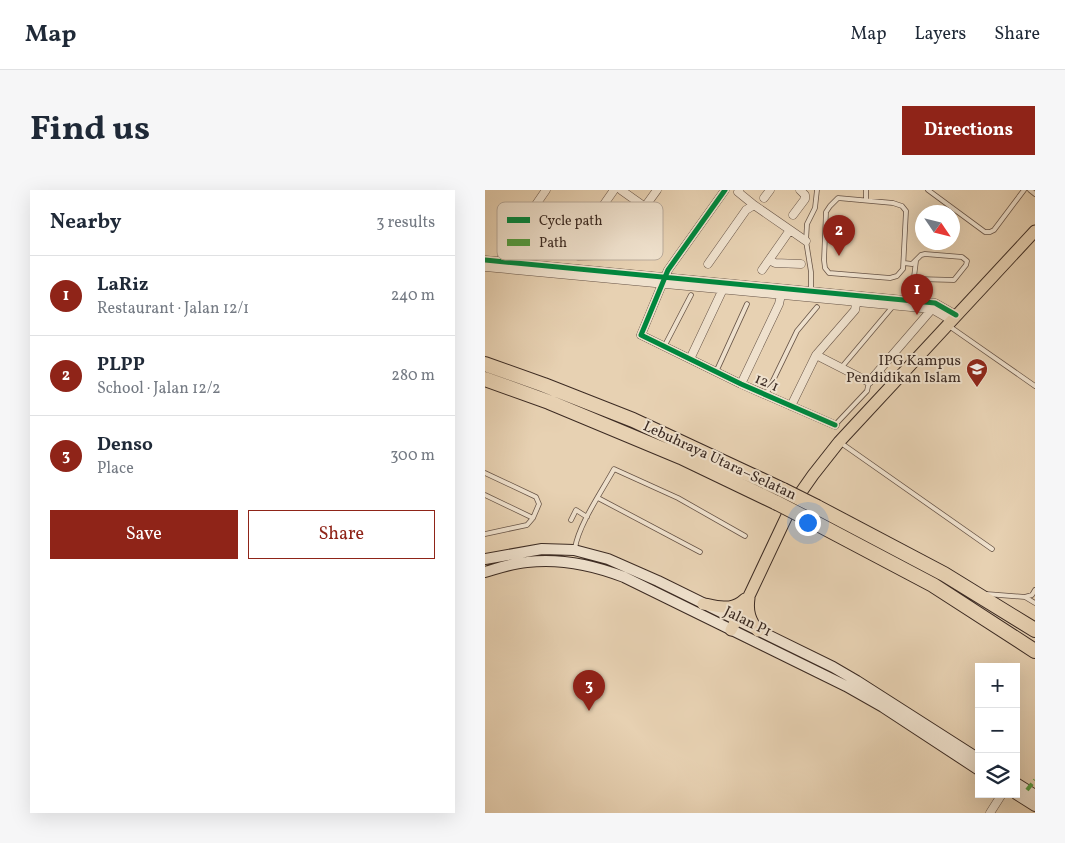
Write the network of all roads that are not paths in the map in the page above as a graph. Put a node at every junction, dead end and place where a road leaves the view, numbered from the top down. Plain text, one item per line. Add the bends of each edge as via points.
1 (546, 190) edge
2 (614, 190) edge
3 (621, 190) edge
4 (657, 190) edge
5 (714, 190) edge
6 (739, 190) edge
7 (770, 190) edge
8 (800, 190) edge
9 (817, 190) edge
10 (867, 190) edge
11 (928, 190) edge
12 (1024, 190) edge
13 (1030, 190) edge
14 (723, 193) edge
15 (1035, 194) edge
16 (763, 198) dead end
17 (866, 200) junction
18 (538, 202) edge
19 (606, 202) edge
20 (638, 202) edge
21 (649, 202) edge
22 (753, 205) junction
23 (793, 215) dead end
24 (789, 230) junction
25 (1035, 231) edge
26 (806, 240) junction
27 (485, 260) edge
28 (501, 260) edge
29 (769, 260) junction
30 (916, 261) junction
31 (903, 263) junction
32 (501, 264) junction
33 (709, 264) dead end
34 (801, 264) dead end
35 (485, 267) edge
36 (762, 270) dead end
37 (665, 280) junction
38 (723, 289) junction
39 (782, 291) junction
40 (810, 294) junction
41 (691, 295) dead end
42 (857, 299) junction
43 (747, 304) dead end
44 (894, 305) junction
45 (817, 307) dead end
46 (932, 309) junction
47 (952, 320) junction
48 (664, 346) junction
49 (816, 355) junction
50 (690, 359) junction
51 (485, 364) edge
52 (841, 368) junction
53 (716, 372) junction
54 (878, 372) junction
55 (485, 379) edge
56 (869, 382) junction
57 (741, 384) junction
58 (892, 384) junction
59 (1035, 386) edge
60 (766, 395) junction
61 (791, 406) junction
62 (835, 425) joint
63 (839, 442) junction
64 (485, 473) edge
65 (485, 495) edge
66 (598, 498) junction
67 (587, 517) junction
68 (533, 518) junction
69 (571, 520) dead end
70 (485, 534) edge
71 (745, 536) dead end
72 (992, 549) dead end
73 (574, 550) junction
74 (700, 552) dead end
75 (485, 559) edge
76 (485, 572) edge
77 (658, 581) junction
78 (1035, 590) edge
79 (653, 591) junction
80 (973, 592) junction
81 (750, 594) junction
82 (1025, 597) junction
83 (1035, 603) edge
84 (703, 604) junction
85 (733, 625) junction
86 (1035, 630) edge
87 (757, 631) junction
88 (1035, 650) edge
89 (818, 660) junction
90 (813, 669) junction
91 (975, 756) edge
92 (975, 767) edge
93 (1020, 786) edge
94 (1035, 795) edge
95 (1020, 797) edge
96 (999, 798) edge
97 (1035, 806) edge
98 (990, 813) edge

1 - 18 street
2 - 19 street
3 - 20 street
4 - 21 street
5 - 14 street
6 - 22 street via 741,196
7 - 16 street
8 - 23 street via 805,199
9 - 26 lane
10 - 17 lane
11 - 12 lane via 985,232 994,230
13 - 15 lane
14 - 37 street
17 - 31 lane via 893,203 906,210
17 - 31 lane via 838,198 826,212 825,268 829,273 890,278 897,276 903,269
22 - 24 street
22 - 33 street via 746,210
24 - 26 street
24 - 29 street
25 - 47 main road
26 - 40 lane via 811,272
27 - 32 street
28 - 32 street
29 - 34 street
29 - 36 street
30 - 30 lane via 925,254 962,257 967,261 954,280 917,279 914,277
30 - 31 lane
32 - 35 street
32 - 37 street
37 - 38 street
37 - 39 street
37 - 48 street, 12/1 via 641,335
38 - 39 street
38 - 50 street
39 - 40 street
39 - 57 street
40 - 42 street
41 - 48 lane
42 - 44 street
42 - 47 street via 935,304
42 - 49 street via 855,310
43 - 53 lane
44 - 46 street
44 - 52 lane
45 - 60 lane via 797,330
46 - 47 street
46 - 54 street
47 - 58 main road
47 - 59 lane
48 - 50 street, 12/1
49 - 52 street
49 - 61 street
50 - 53 street, 12/1
51 - 80 highway, Lebuhraya Utara–Selatan, bridge via 633,420 783,490
52 - 56 street
53 - 57 street, 12/1
54 - 56 street
54 - 58 street
55 - 88 highway, Lebuhraya Utara–Selatan, bridge via 681,457 777,503 933,585
56 - 62 lane via 867,391
57 - 60 street, 12/1
58 - 63 main road
60 - 61 street, 12/1
61 - 62 street, 12/1
63 - 72 lane
63 - 81 main road via 792,505
64 - 68 lane via 536,497 539,504
65 - 68 lane
66 - 67 lane
66 - 71 lane via 614,469 678,498
66 - 74 lane
67 - 69 lane via 576,510
67 - 73 lane
68 - 70 lane via 527,525
73 - 75 main road, Jalan P1 via 542,549
73 - 77 main road, Jalan P1 via 608,559
76 - 79 main road, Jalan P1 via 527,562 582,564 603,569
77 - 79 lane
77 - 84 main road, Jalan P1
78 - 82 lane
79 - 85 main road, Jalan P1
80 - 82 lane
80 - 86 highway, Lebuhraya Utara–Selatan
81 - 84 main road via 731,607
81 - 85 main road
81 - 87 main road via 749,617
82 - 83 lane
84 - 85 main road, Jalan P1
85 - 87 main road, Jalan P1
85 - 90 main road, Jalan P1
87 - 89 main road, Jalan P1
89 - 90 lane
89 - 91 main road, Jalan P1 via 857,681
90 - 92 main road, Jalan P1 via 883,707
93 - 94 main road
95 - 97 main road
96 - 98 street

